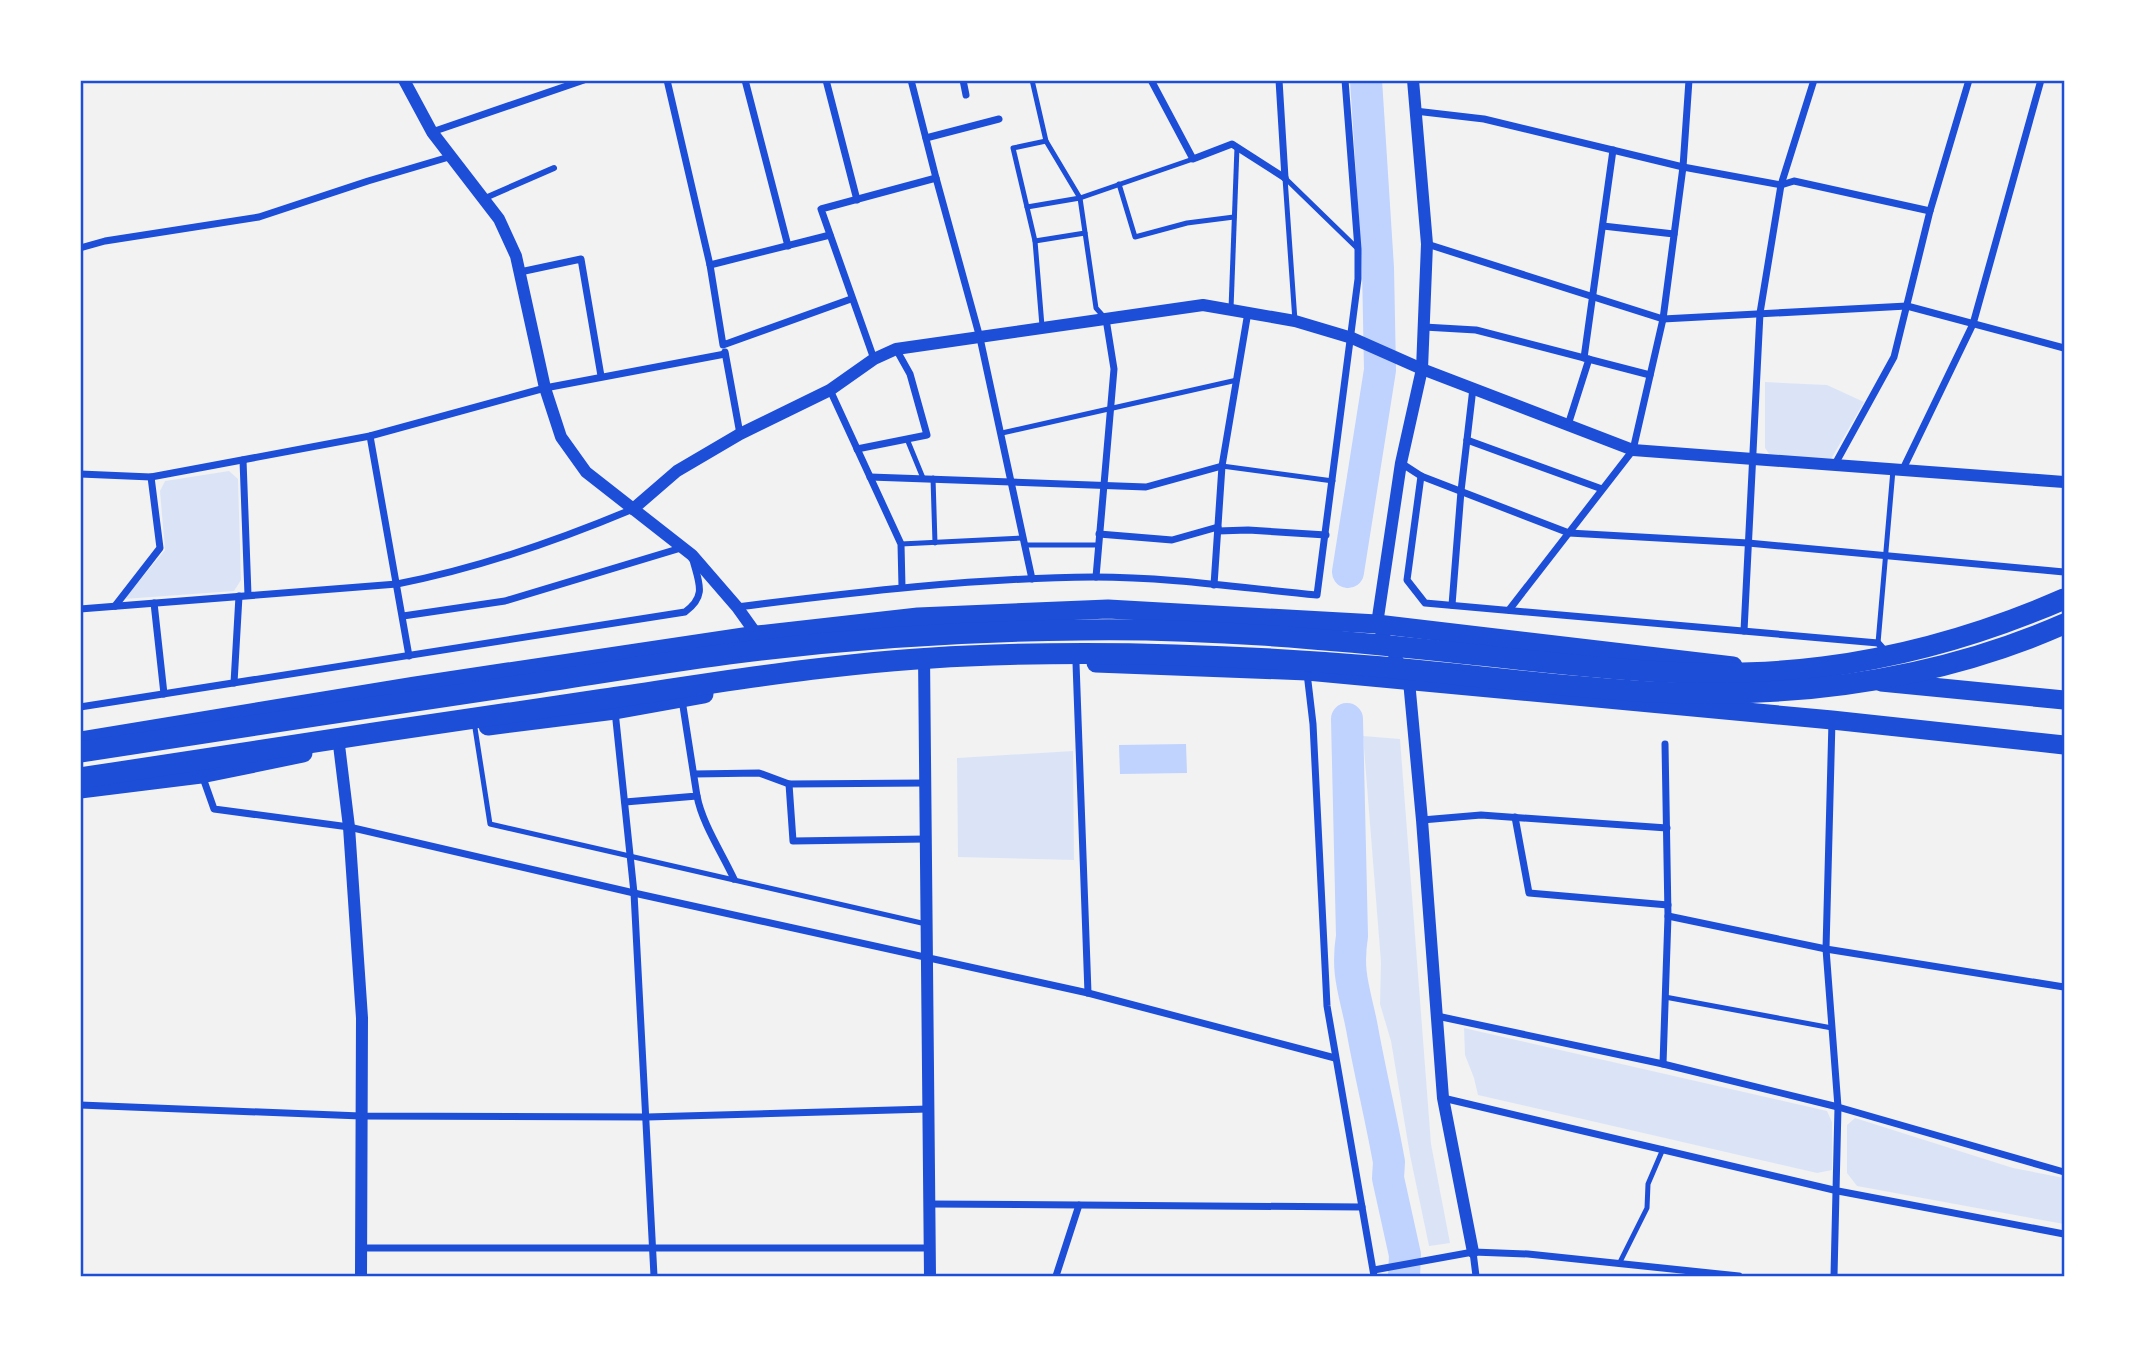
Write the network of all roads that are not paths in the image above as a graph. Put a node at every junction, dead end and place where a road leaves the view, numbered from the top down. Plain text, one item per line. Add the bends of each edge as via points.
1 (404, 80) edge
2 (584, 80) edge
3 (667, 80) edge
4 (745, 80) edge
5 (826, 80) edge
6 (963, 80) edge
7 (1032, 80) edge
8 (1151, 80) edge
9 (1279, 80) edge
10 (1345, 80) edge
11 (1413, 80) edge
12 (1689, 80) edge
13 (1814, 80) edge
14 (1969, 80) edge
15 (2041, 80) edge
16 (913, 81) edge
17 (966, 95) dead end
18 (1415, 111) junction
19 (999, 119) dead end
20 (432, 132) junction
21 (926, 138) junction
22 (1046, 141) junction
23 (1237, 147) junction
24 (1613, 150) junction
25 (449, 157) junction
26 (1193, 159) junction
27 (1683, 167) junction
28 (554, 168) dead end
29 (936, 178) junction
30 (1285, 178) junction
31 (1119, 184) junction
32 (1781, 185) junction
33 (1080, 198) junction
34 (483, 199) junction
35 (857, 200) junction
36 (1027, 207) junction
37 (1930, 211) junction
38 (1234, 217) junction
39 (1603, 226) junction
40 (1085, 233) junction
41 (1674, 234) junction
42 (830, 235) junction
43 (1034, 241) junction
44 (1427, 244) junction
45 (788, 246) junction
46 (80, 248) edge
47 (1358, 249) junction
48 (710, 265) junction
49 (520, 272) junction
50 (1594, 297) junction
51 (851, 299) junction
52 (1907, 306) junction
53 (1231, 309) junction
54 (1248, 312) junction
55 (1760, 313) junction
56 (1106, 319) junction
57 (1664, 319) junction
58 (1295, 321) junction
59 (1973, 324) junction
60 (1424, 327) junction
61 (1042, 328) junction
62 (980, 338) junction
63 (1357, 340) junction
64 (723, 345) junction
65 (2064, 348) edge
66 (896, 349) junction
67 (725, 354) junction
68 (874, 359) junction
69 (1587, 359) junction
70 (1422, 369) junction
71 (1650, 375) junction
72 (601, 376) junction
73 (1237, 380) junction
74 (545, 388) junction
75 (1473, 388) junction
76 (830, 390) junction
77 (1110, 409) junction
78 (1567, 425) junction
79 (1002, 433) junction
80 (740, 434) junction
81 (370, 436) junction
82 (907, 439) junction
83 (1467, 440) junction
84 (857, 449) junction
85 (1633, 450) junction
86 (243, 460) junction
87 (1755, 460) junction
88 (1401, 463) junction
89 (1223, 466) junction
90 (1834, 466) junction
91 (1897, 471) junction
92 (80, 474) edge
93 (1421, 476) junction
94 (151, 477) junction
95 (870, 477) junction
96 (923, 478) junction
97 (933, 478) junction
98 (1012, 481) junction
99 (1333, 481) junction
100 (2064, 482) edge
101 (1103, 485) junction
102 (1602, 489) junction
103 (1461, 491) junction
104 (633, 509) junction
105 (1218, 529) junction
106 (1569, 533) junction
107 (1099, 534) junction
108 (1326, 535) junction
109 (1024, 541) junction
110 (935, 542) junction
111 (1748, 543) junction
112 (901, 544) junction
113 (1098, 545) junction
114 (687, 551) junction
115 (1885, 554) junction
116 (2064, 572) edge
117 (1096, 577) junction
118 (1032, 579) junction
119 (397, 584) junction
120 (1214, 585) junction
121 (902, 587) junction
122 (248, 595) junction
123 (239, 596) junction
124 (2064, 599) edge
125 (154, 603) junction
126 (1452, 605) junction
127 (115, 606) junction
128 (737, 607) junction
129 (80, 609) edge
130 (1509, 610) junction
131 (402, 616) junction
132 (918, 617) junction
133 (1377, 624) junction
134 (2064, 624) edge
135 (1744, 631) junction
136 (757, 635) junction
137 (1878, 643) junction
138 (410, 656) junction
139 (1076, 663) junction
140 (925, 665) junction
141 (1307, 671) junction
142 (1409, 681) junction
143 (234, 683) junction
144 (1914, 685) junction
145 (164, 694) junction
146 (682, 698) junction
147 (2064, 699) edge
148 (80, 707) edge
149 (615, 710) junction
150 (1832, 720) junction
151 (475, 728) junction
152 (80, 741) edge
153 (1665, 744) dead end
154 (339, 745) junction
155 (2064, 745) edge
156 (80, 752) edge
157 (201, 774) junction
158 (694, 774) junction
159 (80, 778) edge
160 (926, 783) junction
161 (789, 784) junction
162 (80, 789) edge
163 (697, 796) junction
164 (625, 802) junction
165 (1515, 817) junction
166 (1422, 820) junction
167 (349, 827) junction
168 (1667, 828) junction
169 (926, 839) junction
170 (630, 855) junction
171 (734, 879) junction
172 (634, 893) junction
173 (1668, 905) junction
174 (1668, 916) junction
175 (926, 924) junction
176 (1826, 949) junction
177 (927, 957) junction
178 (2064, 987) edge
179 (1088, 993) junction
180 (1665, 997) junction
181 (1437, 1016) junction
182 (1832, 1028) junction
183 (1335, 1058) junction
184 (1663, 1064) junction
185 (1443, 1098) junction
186 (80, 1105) edge
187 (1838, 1107) junction
188 (928, 1108) junction
189 (361, 1116) junction
190 (647, 1117) junction
191 (1663, 1149) junction
192 (2064, 1172) edge
193 (1838, 1191) junction
194 (929, 1204) junction
195 (1079, 1205) junction
196 (1362, 1207) junction
197 (2064, 1234) edge
198 (360, 1248) junction
199 (654, 1248) junction
200 (930, 1248) junction
201 (1472, 1252) junction
202 (1619, 1264) junction
203 (1374, 1273) edge
204 (361, 1276) edge
205 (654, 1276) edge
206 (930, 1276) edge
207 (1056, 1276) edge
208 (1476, 1276) edge
209 (1739, 1276) edge
210 (1834, 1276) edge

1 - 20 street
2 - 20 street
3 - 48 street
4 - 45 street
5 - 35 street
6 - 17 street
7 - 22 lane
8 - 26 street
9 - 30 street
10 - 47 street
11 - 18 street
12 - 27 street
13 - 32 street
14 - 37 street
15 - 59 street
16 - 21 street
18 - 24 street via 1484,119
18 - 44 street
19 - 21 street
20 - 25 street
21 - 29 street
22 - 33 lane
22 - 36 lane via 1013,148
23 - 26 street via 1232,144
23 - 30 street
23 - 38 lane
24 - 27 street
24 - 39 street
25 - 34 street
25 - 46 street via 260,217
26 - 31 lane
27 - 32 street
27 - 41 street
28 - 34 street
29 - 35 street
29 - 62 street
30 - 47 lane
30 - 58 lane
31 - 33 lane
31 - 38 lane via 1135,237
32 - 37 street via 1794,181
32 - 55 street
33 - 36 lane
33 - 40 lane
34 - 49 street via 499,219
35 - 42 street via 821,209
36 - 43 lane
37 - 52 street
38 - 53 lane
39 - 41 street
39 - 50 street
40 - 43 lane
40 - 56 lane via 1096,309
41 - 57 street
42 - 45 street
42 - 51 street
43 - 61 lane
44 - 50 street
44 - 60 street
45 - 48 street
47 - 63 street
48 - 64 street
49 - 72 street via 581,259
49 - 74 street
50 - 57 street
50 - 69 street
51 - 64 street
51 - 68 street
52 - 55 street
52 - 59 street
52 - 90 street via 1894,357
53 - 54 street
53 - 56 street via 1203,305
54 - 58 street
54 - 73 street
55 - 57 street
55 - 87 street
56 - 61 street
56 - 77 street via 1114,369
57 - 71 street
58 - 63 street
59 - 65 street
59 - 91 street
60 - 69 street via 1476,330
60 - 70 street
61 - 62 street
62 - 66 street
62 - 79 street
63 - 70 street
63 - 99 street
64 - 67 street
66 - 68 street
66 - 82 street via 910,374 927,435
67 - 72 street
67 - 80 street
68 - 76 street
69 - 71 street
69 - 78 street
70 - 75 street
70 - 88 street
71 - 85 street
72 - 74 street
73 - 77 lane
73 - 89 street
74 - 81 street
74 - 104 street via 561,438 586,472
75 - 78 street
75 - 83 street
76 - 80 street
76 - 84 street
77 - 79 lane
77 - 101 street
78 - 85 street
79 - 98 street
80 - 104 street via 677,471
81 - 86 street
81 - 119 street
82 - 84 street
82 - 96 lane
83 - 102 street
83 - 103 street
84 - 95 street
85 - 87 street
85 - 102 street
86 - 94 street
86 - 122 street
87 - 90 street
87 - 111 street
88 - 93 street
88 - 133 street
89 - 99 lane
89 - 101 street via 1146,487
89 - 105 street
90 - 91 street
91 - 100 street
91 - 115 lane
92 - 94 street
93 - 103 street
93 - 126 street via 1407,580 1425,603
94 - 127 street via 160,548
95 - 96 street
95 - 112 street
96 - 97 street
97 - 98 street
97 - 110 lane
98 - 101 street
98 - 109 street
99 - 108 street
101 - 107 street
102 - 106 street
103 - 106 street
103 - 126 street
104 - 114 street
104 - 119 street via 447,575
105 - 107 street via 1172,540
105 - 108 street
105 - 120 street
106 - 111 street
106 - 130 street
107 - 113 street
108 - 120 street via 1317,595
109 - 110 lane
109 - 113 lane
109 - 118 street
110 - 112 lane
111 - 115 street
111 - 135 street
112 - 121 street
113 - 117 street
114 - 128 street
114 - 131 street via 505,601
114 - 138 street via 701,588 697,604 685,612
115 - 116 street
115 - 137 lane
117 - 118 street
117 - 120 street
118 - 121 street
119 - 122 street
119 - 131 street
121 - 128 street
122 - 123 street
123 - 125 street
123 - 143 street
124 - 156 highway via 1994,628 1919,650 1756,672 1616,669 1352,642 1182,631 962,633 869,640 730,654
125 - 127 street
125 - 145 street
126 - 130 street
127 - 129 street
128 - 136 street
130 - 135 street
131 - 138 street
132 - 133 highway via 1108,609
132 - 136 highway
132 - 140 street
133 - 142 street
133 - 144 highway
134 - 159 highway via 2001,649 1923,670 1824,688 1765,693 1622,690 1376,666 1182,655 1077,653 870,663
135 - 137 street
136 - 152 highway
137 - 144 street
138 - 143 street
139 - 140 highway
139 - 141 highway
139 - 179 street
140 - 146 highway
140 - 160 street
141 - 142 highway
141 - 183 street via 1327,1006
142 - 150 highway
142 - 166 street
143 - 145 street
144 - 147 highway
145 - 148 street
146 - 149 highway
146 - 158 street
149 - 151 highway
149 - 164 street
150 - 155 highway
150 - 176 street
151 - 154 highway
151 - 170 lane via 490,824
153 - 168 street
154 - 157 highway
154 - 167 street
157 - 162 highway
157 - 167 street via 214,809
158 - 161 street via 759,773
158 - 163 street
160 - 161 street
160 - 169 street
161 - 169 street via 793,841
163 - 164 street
163 - 171 street via 700,815
164 - 170 street
165 - 166 street
165 - 168 street
165 - 173 street via 1529,893
166 - 181 street
167 - 172 street
167 - 189 street via 362,1018
168 - 173 street
169 - 175 street
170 - 171 lane
170 - 172 street
171 - 175 lane
172 - 177 street
172 - 190 street
173 - 174 street
174 - 176 street
174 - 180 street
175 - 177 street
176 - 178 street
176 - 182 street
177 - 179 street
177 - 188 street
179 - 183 street
180 - 182 lane
180 - 184 street
181 - 184 street
181 - 185 street
182 - 187 street
183 - 196 street
184 - 187 street
185 - 191 street
185 - 201 street
186 - 189 street
187 - 192 street
187 - 193 street
188 - 190 street
188 - 194 street
189 - 190 street
189 - 198 street
190 - 199 street
191 - 193 street
191 - 202 lane via 1648,1184 1647,1208
193 - 197 street
193 - 210 street
194 - 195 street
194 - 200 street
195 - 196 street
195 - 207 street
196 - 203 street
198 - 199 street
198 - 204 street
199 - 200 street
199 - 205 street
200 - 206 street
201 - 202 street
201 - 203 street
201 - 208 street
202 - 209 street

